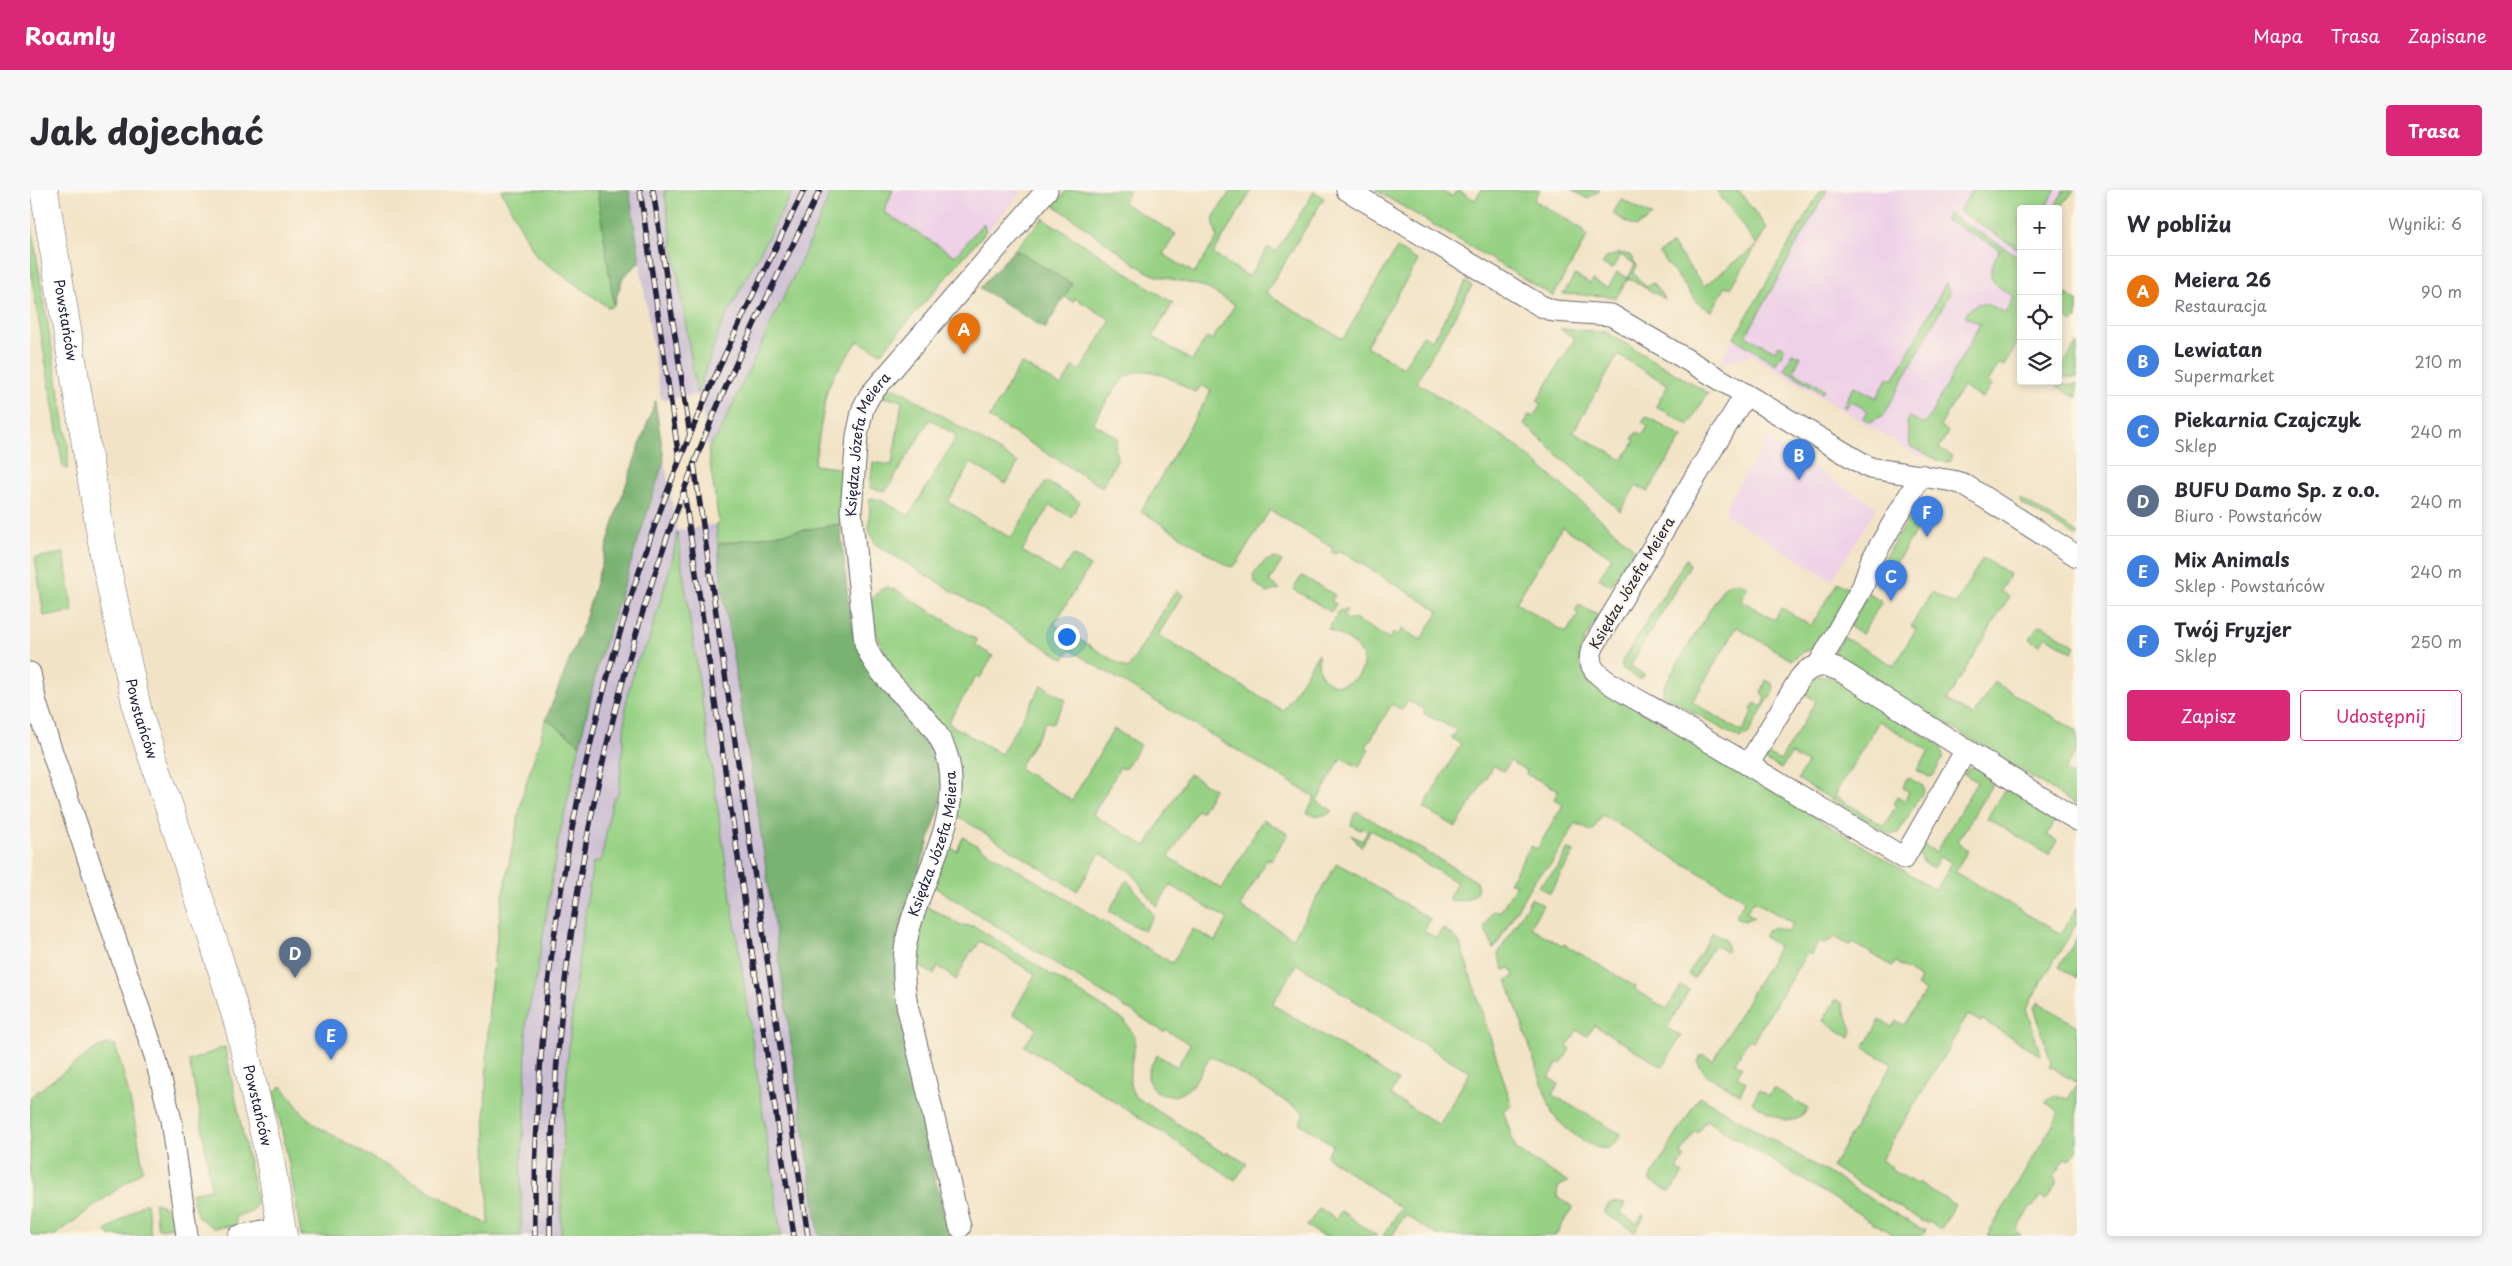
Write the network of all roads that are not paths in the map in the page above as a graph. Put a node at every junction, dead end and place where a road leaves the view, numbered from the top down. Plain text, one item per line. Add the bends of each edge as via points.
1 (44, 190) edge
2 (1047, 190) edge
3 (1347, 190) edge
4 (1745, 394) junction
5 (1921, 476) junction
6 (2077, 556) edge
7 (1818, 666) junction
8 (30, 673) edge
9 (1966, 750) junction
10 (1748, 765) junction
11 (2077, 820) edge
12 (960, 1227) dead end
13 (283, 1232) edge
14 (187, 1236) edge
15 (239, 1236) edge

1 - 13 street, Powstańców via 104,554 138,713 239,1026 270,1159
2 - 12 street, Księdza Józefa Meiera via 870,395 863,408 855,462 851,511 865,643 880,669 936,733 948,759 950,803 944,830 908,932 904,970 907,1005
3 - 4 street via 1542,306 1554,311 1611,315
4 - 5 street via 1870,468
4 - 10 street, Księdza Józefa Meiera via 1594,645 1590,659 1593,668 1603,678
5 - 6 street via 1963,484
5 - 7 street via 1871,561 1863,586
7 - 9 street via 1829,666 1841,672
7 - 10 street via 1800,678
8 - 14 street via 48,740 155,1056 171,1120
9 - 10 street, Księdza Józefa Meiera via 1904,858
9 - 11 street
13 - 15 street

